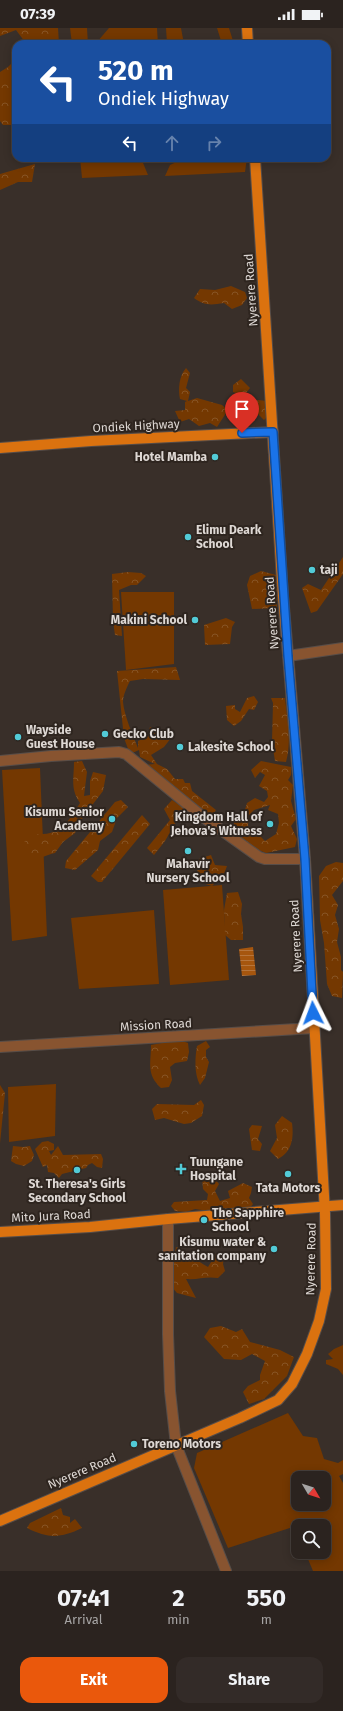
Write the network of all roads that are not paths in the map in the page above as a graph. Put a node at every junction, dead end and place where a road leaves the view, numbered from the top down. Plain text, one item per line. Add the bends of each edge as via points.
1 (247, 28) edge
2 (248, 40) edge
3 (255, 162) edge
4 (273, 432) junction
5 (0, 448) edge
6 (343, 648) edge
7 (288, 656) junction
8 (0, 761) edge
9 (305, 859) junction
10 (314, 1028) junction
11 (0, 1047) edge
12 (343, 1205) edge
13 (325, 1206) junction
14 (168, 1219) junction
15 (0, 1232) edge
16 (176, 1445) junction
17 (0, 1521) edge
18 (226, 1571) edge

1 - 2 main road
3 - 4 main road, Nyerere Road
4 - 5 main road, Ondiek Highway
4 - 7 main road, Nyerere Road
6 - 7 street
7 - 9 main road, Nyerere Road
8 - 9 street via 119,752 126,754 203,817 259,857
9 - 10 main road, Nyerere Road
10 - 11 street, Mission Road
10 - 13 main road, Nyerere Road
12 - 13 main road, Mito Jura Road
13 - 14 main road, Mito Jura Road
13 - 16 main road, Nyerere Road via 326,1289 317,1328 292,1384 278,1400
14 - 15 main road, Mito Jura Road
14 - 16 street via 170,1391
16 - 17 main road, Nyerere Road
16 - 18 street

